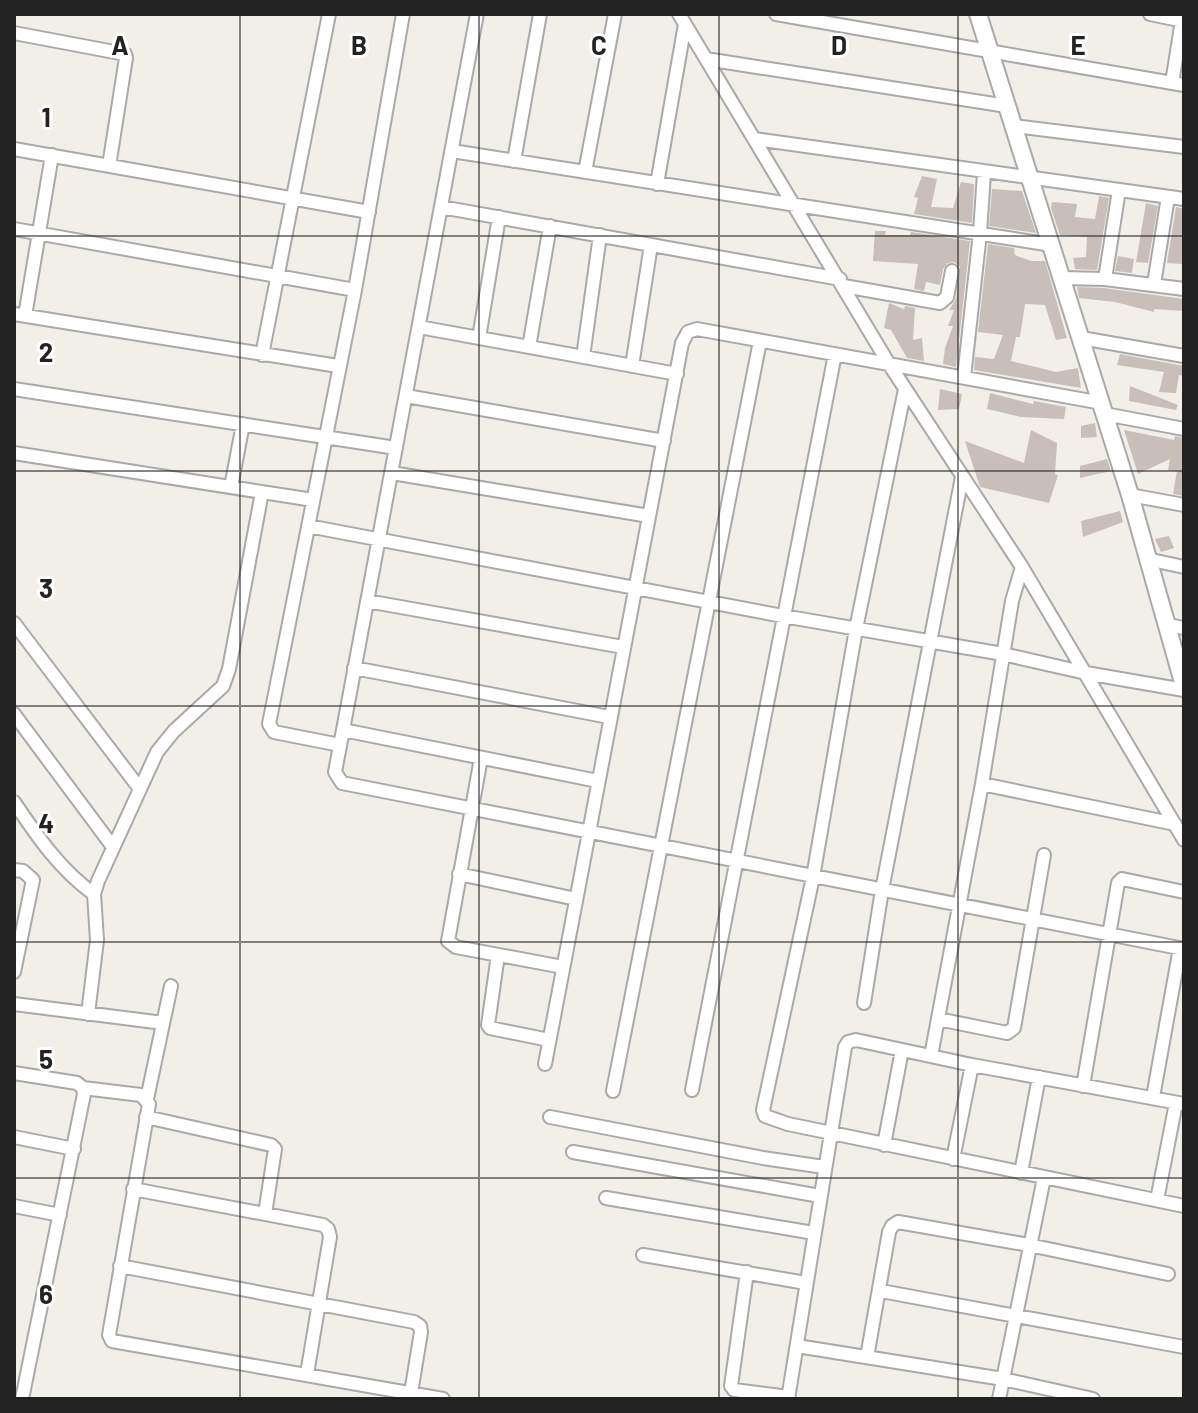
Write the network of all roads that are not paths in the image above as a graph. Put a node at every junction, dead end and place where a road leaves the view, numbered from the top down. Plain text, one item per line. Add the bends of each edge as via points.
1 (329, 14) edge
2 (403, 14) edge
3 (477, 14) edge
4 (540, 14) edge
5 (615, 14) edge
6 (776, 14) edge
7 (978, 14) edge
8 (1150, 14) edge
9 (1183, 18) edge
10 (682, 19) edge
11 (14, 33) edge
12 (989, 50) junction
13 (706, 59) junction
14 (1178, 84) edge
15 (1007, 106) junction
16 (1014, 126) junction
17 (755, 139) junction
18 (1184, 147) edge
19 (14, 149) edge
20 (452, 151) junction
21 (52, 155) junction
22 (514, 161) junction
23 (109, 166) junction
24 (585, 172) junction
25 (984, 173) junction
26 (1030, 177) junction
27 (657, 184) junction
28 (1119, 190) junction
29 (1168, 197) junction
30 (293, 199) junction
31 (1184, 199) edge
32 (796, 206) junction
33 (441, 207) junction
34 (369, 212) junction
35 (499, 217) junction
36 (550, 226) junction
37 (14, 229) edge
38 (980, 233) junction
39 (39, 234) junction
40 (600, 235) junction
41 (651, 245) junction
42 (1052, 245) junction
43 (952, 271) dead end
44 (278, 276) junction
45 (1062, 278) junction
46 (1105, 279) junction
47 (842, 283) junction
48 (1154, 284) junction
49 (1184, 289) edge
50 (355, 290) junction
51 (20, 315) edge
52 (419, 327) junction
53 (479, 338) junction
54 (1081, 338) junction
55 (760, 341) junction
56 (529, 347) junction
57 (835, 354) junction
58 (262, 355) junction
59 (1184, 356) edge
60 (583, 357) junction
61 (889, 364) junction
62 (338, 366) junction
63 (632, 366) junction
64 (677, 374) junction
65 (964, 377) junction
66 (14, 389) edge
67 (905, 389) junction
68 (406, 396) junction
69 (1103, 408) junction
70 (243, 424) junction
71 (1184, 429) edge
72 (325, 437) junction
73 (664, 441) junction
74 (396, 448) junction
75 (14, 453) edge
76 (392, 473) junction
77 (962, 477) junction
78 (231, 487) junction
79 (262, 492) junction
80 (1130, 495) junction
81 (313, 500) junction
82 (1184, 505) edge
83 (649, 516) junction
84 (308, 526) junction
85 (380, 539) junction
86 (1147, 559) junction
87 (1022, 567) junction
88 (1184, 567) edge
89 (634, 588) junction
90 (367, 601) junction
91 (708, 601) junction
92 (783, 616) junction
93 (14, 623) edge
94 (1176, 626) edge
95 (856, 629) junction
96 (930, 641) junction
97 (623, 647) junction
98 (1003, 654) junction
99 (354, 668) junction
100 (1086, 673) junction
101 (1184, 688) edge
102 (14, 714) edge
103 (609, 717) junction
104 (343, 730) junction
105 (340, 745) junction
106 (481, 758) junction
107 (598, 781) junction
108 (982, 784) junction
109 (140, 789) junction
110 (14, 802) edge
111 (471, 810) junction
112 (1175, 824) junction
113 (589, 833) junction
114 (1184, 840) edge
115 (113, 847) junction
116 (662, 847) junction
117 (1044, 855) dead end
118 (735, 861) junction
119 (14, 870) edge
120 (459, 874) junction
121 (813, 877) junction
122 (882, 890) junction
123 (1184, 892) edge
124 (94, 894) junction
125 (576, 899) junction
126 (958, 904) junction
127 (1034, 920) junction
128 (1108, 935) junction
129 (1182, 948) edge
130 (498, 955) junction
131 (563, 967) junction
132 (14, 972) edge
133 (171, 986) dead end
134 (864, 1003) dead end
135 (14, 1004) edge
136 (88, 1014) junction
137 (938, 1019) junction
138 (163, 1023) junction
139 (549, 1040) junction
140 (902, 1050) junction
141 (931, 1056) junction
142 (545, 1064) dead end
143 (972, 1065) junction
144 (14, 1073) edge
145 (1039, 1077) junction
146 (1083, 1086) junction
147 (83, 1088) junction
148 (692, 1090) dead end
149 (613, 1091) dead end
150 (1153, 1097) junction
151 (147, 1099) junction
152 (1180, 1104) edge
153 (146, 1117) junction
154 (550, 1117) dead end
155 (830, 1132) junction
156 (14, 1137) edge
157 (884, 1145) junction
158 (74, 1149) junction
159 (573, 1152) dead end
160 (953, 1159) junction
161 (824, 1167) junction
162 (1021, 1173) junction
163 (1044, 1178) junction
164 (133, 1189) junction
165 (820, 1196) junction
166 (606, 1198) dead end
167 (1157, 1200) junction
168 (14, 1206) edge
169 (1184, 1206) edge
170 (265, 1214) junction
171 (60, 1215) junction
172 (814, 1233) junction
173 (1029, 1245) junction
174 (643, 1255) dead end
175 (120, 1266) junction
176 (747, 1272) junction
177 (1168, 1274) dead end
178 (806, 1283) junction
179 (881, 1291) junction
180 (319, 1304) junction
181 (1015, 1316) junction
182 (797, 1346) junction
183 (1184, 1347) edge
184 (867, 1357) junction
185 (307, 1374) junction
186 (1003, 1379) junction
187 (385, 1393) edge
188 (411, 1393) junction
189 (788, 1398) edge
190 (22, 1399) edge
191 (443, 1399) edge
192 (999, 1399) edge
193 (1093, 1399) edge

1 - 30 street
2 - 34 street
3 - 20 street
4 - 22 street
5 - 24 street
6 - 12 street
7 - 12 street
8 - 9 street
9 - 14 street
10 - 13 street
10 - 27 street
11 - 23 street via 125,54
12 - 14 street
12 - 15 street
13 - 15 street
13 - 17 street
15 - 16 street
16 - 18 street
16 - 26 street
17 - 25 street
17 - 32 street
19 - 21 street
20 - 22 street
20 - 33 street
21 - 23 street
21 - 39 street
22 - 24 street
23 - 30 street
24 - 27 street
25 - 26 street
25 - 38 street
26 - 28 street
26 - 42 street
27 - 32 street
28 - 29 street
28 - 46 street
29 - 31 street
29 - 48 street
30 - 34 street
30 - 44 street
32 - 38 street
32 - 47 street
33 - 35 street
33 - 52 street
34 - 50 street
35 - 36 street
35 - 53 street
36 - 40 street
36 - 56 street
37 - 39 street
38 - 42 street
38 - 65 street
39 - 44 street
39 - 51 street
40 - 41 street
40 - 60 street
41 - 47 street
41 - 63 street
42 - 45 street
43 - 47 street via 947,297 940,303
44 - 50 street
44 - 58 street
45 - 46 street
45 - 54 street
46 - 48 street
47 - 61 street
48 - 49 street
50 - 62 street
51 - 58 street
52 - 53 street
52 - 68 street
53 - 56 street
54 - 59 street
54 - 69 street
55 - 57 street
55 - 64 street via 692,330 684,337
55 - 91 street
56 - 60 street
57 - 61 street
57 - 92 street
58 - 62 street
60 - 63 street
61 - 65 street
61 - 67 street
62 - 72 street
63 - 64 street
64 - 73 street
65 - 69 street
66 - 70 street
67 - 77 street
67 - 95 street
68 - 73 street
68 - 74 street
69 - 71 street
69 - 80 street
70 - 72 street
70 - 78 street
72 - 74 street
72 - 81 street
73 - 83 street
74 - 76 street
75 - 78 street
76 - 83 street
76 - 85 street
77 - 87 street
77 - 96 street
78 - 79 street
79 - 81 street
79 - 109 street via 223,686 157,752
80 - 82 street
80 - 86 street
81 - 84 street
83 - 89 street
84 - 85 street
84 - 105 street via 269,724 274,732
85 - 89 street
85 - 90 street
86 - 88 street
86 - 94 street
87 - 98 street
87 - 100 street
89 - 91 street
89 - 97 street
90 - 97 street
90 - 99 street
91 - 92 street
91 - 116 street
92 - 95 street
92 - 118 street
93 - 109 street
94 - 101 street
95 - 96 street
95 - 121 street
96 - 98 street
96 - 122 street
97 - 103 street
98 - 100 street
98 - 108 street
99 - 103 street
99 - 104 street
100 - 101 street
100 - 112 street
102 - 115 street
103 - 107 street
104 - 105 street
104 - 106 street
105 - 111 street via 335,772 342,783
106 - 107 street
106 - 111 street
107 - 113 street
108 - 112 street
108 - 126 street
109 - 115 street
110 - 124 street via 65,870
111 - 113 street
111 - 120 street
112 - 114 street
113 - 116 street
113 - 125 street
115 - 124 street
116 - 118 street
116 - 149 street
117 - 127 street
118 - 121 street
118 - 148 street
119 - 132 street via 33,880
120 - 125 street
120 - 130 street via 448,941
121 - 122 street
121 - 155 street via 763,1110 769,1120
122 - 126 street
122 - 134 street
123 - 128 street via 1120,880
124 - 136 street via 97,940
125 - 131 street
126 - 127 street
126 - 137 street
127 - 128 street
127 - 137 street via 1011,1032
128 - 129 street
128 - 146 street
129 - 150 street
130 - 131 street
130 - 139 street via 488,1025
131 - 139 street
133 - 138 street
135 - 136 street
136 - 138 street
137 - 141 street
138 - 151 street
139 - 142 street
140 - 141 street
140 - 155 street via 848,1042
140 - 157 street
141 - 143 street
143 - 145 street
143 - 160 street
144 - 147 street
145 - 146 street
145 - 162 street
146 - 150 street
147 - 151 street
147 - 158 street
150 - 152 street
151 - 153 street
152 - 167 street
153 - 164 street
153 - 170 street via 271,1145 275,1149
154 - 161 street
155 - 157 street
155 - 161 street
156 - 158 street
157 - 160 street
158 - 171 street
159 - 165 street
160 - 162 street
161 - 165 street
162 - 163 street
163 - 167 street
163 - 173 street
164 - 170 street
164 - 175 street
165 - 172 street
166 - 172 street
167 - 169 street
168 - 171 street
170 - 180 street via 328,1229
171 - 190 street
172 - 178 street
173 - 177 street
173 - 179 street via 898,1222 889,1232
173 - 181 street
174 - 176 street
175 - 180 street
175 - 185 street via 112,1341
176 - 178 street
176 - 189 street via 731,1386
178 - 182 street
179 - 181 street
179 - 184 street
180 - 185 street
180 - 188 street via 420,1326
181 - 183 street
181 - 186 street
182 - 184 street
182 - 189 street
184 - 186 street
185 - 187 street
186 - 192 street
186 - 193 street
187 - 188 street
188 - 191 street

